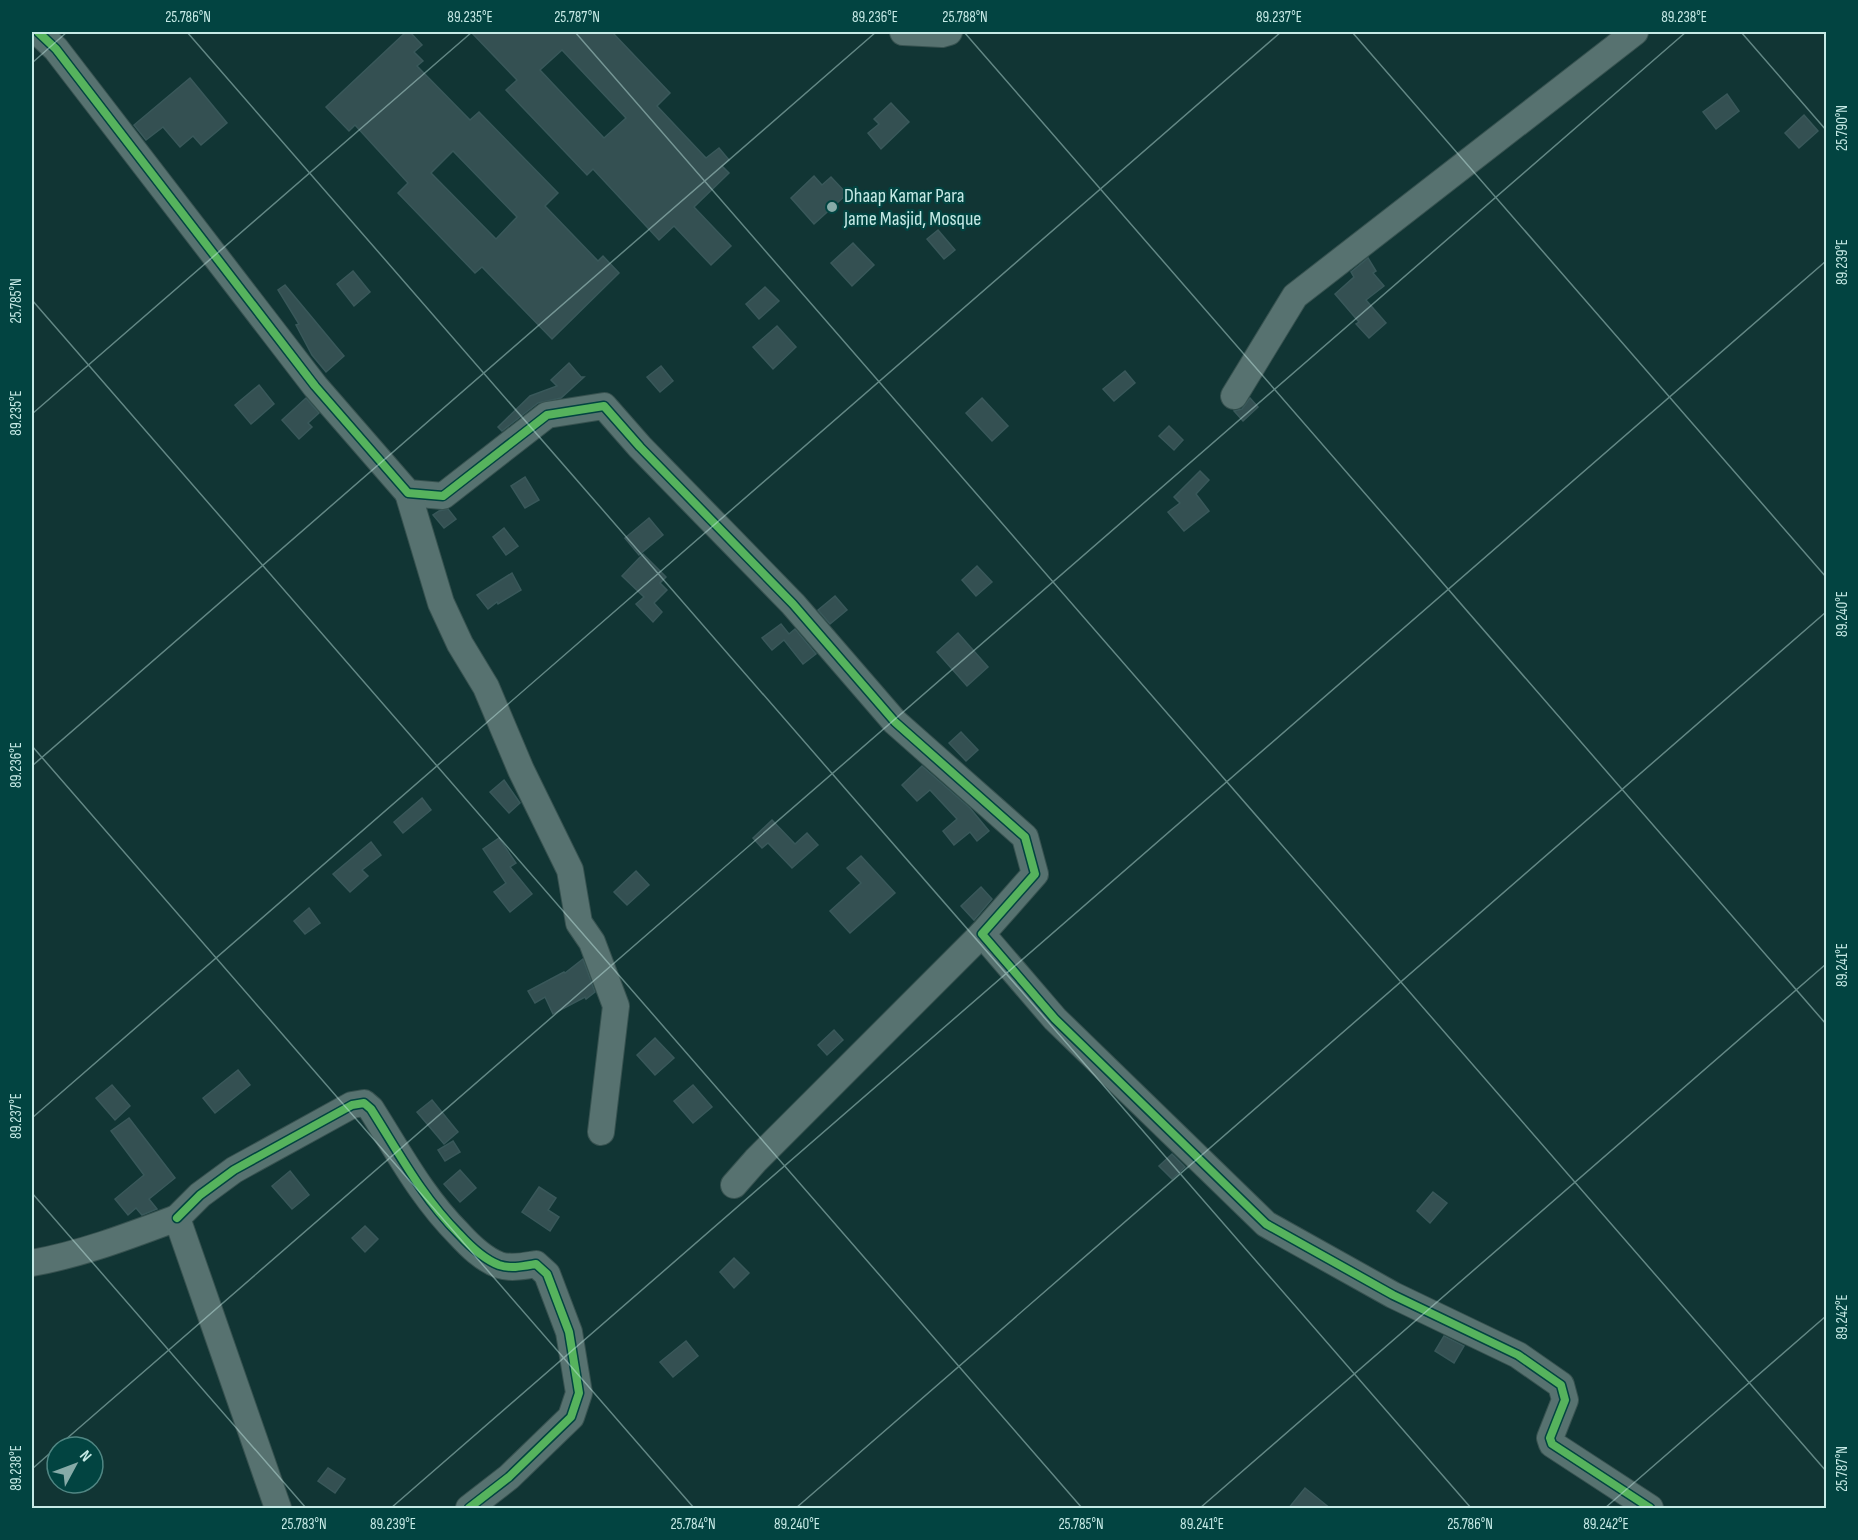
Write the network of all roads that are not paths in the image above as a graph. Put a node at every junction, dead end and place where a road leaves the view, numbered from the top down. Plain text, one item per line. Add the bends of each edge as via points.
1 (38, 32) edge
2 (903, 32) edge
3 (949, 32) edge
4 (1635, 32) edge
5 (1234, 396) dead end
6 (408, 493) junction
7 (981, 934) junction
8 (601, 1132) dead end
9 (734, 1185) dead end
10 (177, 1218) junction
11 (32, 1263) edge
12 (279, 1509) edge
13 (469, 1509) edge
14 (1650, 1509) edge

1 - 6 street via 56,49 315,386
2 - 3 street
4 - 5 street via 1295,296
6 - 7 street via 443,496 547,415 604,406 793,604 896,722 1025,837 1035,874
6 - 8 street via 441,603 486,687 570,870 579,923 592,942 616,1006
7 - 9 street
7 - 14 street via 1055,1019 1266,1224 1394,1295 1518,1355 1561,1385 1565,1400 1550,1438 1552,1444
10 - 11 street via 60,1258
10 - 12 street
10 - 13 street via 234,1170 364,1102 426,1198 474,1251 500,1265 536,1264 547,1274 569,1332 579,1393 571,1417 509,1477

